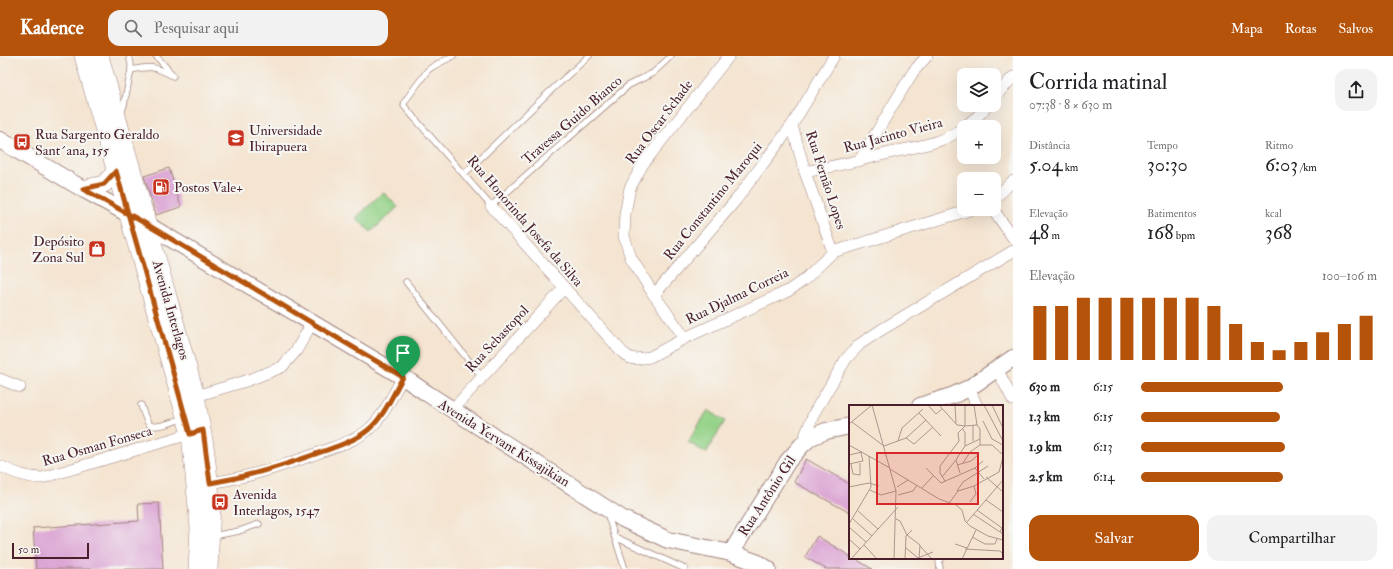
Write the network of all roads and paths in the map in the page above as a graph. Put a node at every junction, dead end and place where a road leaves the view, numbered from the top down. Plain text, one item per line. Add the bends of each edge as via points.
1 (83, 56) edge
2 (100, 56) edge
3 (129, 56) edge
4 (156, 56) edge
5 (453, 56) edge
6 (589, 56) edge
7 (671, 56) edge
8 (834, 56) edge
9 (927, 56) edge
10 (726, 57) edge
11 (131, 70) junction
12 (1013, 77) edge
13 (1001, 90) edge
14 (982, 112) edge
15 (973, 120) edge
16 (118, 122) junction
17 (792, 125) junction
18 (957, 131) edge
19 (0, 140) edge
20 (859, 161) junction
21 (116, 171) junction
22 (805, 172) junction
23 (464, 174) junction
24 (1013, 181) edge
25 (83, 189) junction
26 (1001, 192) edge
27 (491, 206) junction
28 (128, 214) junction
29 (957, 214) edge
30 (998, 216) edge
31 (148, 225) junction
32 (1013, 238) edge
33 (1013, 251) edge
34 (833, 252) junction
35 (406, 282) dead end
36 (564, 288) junction
37 (654, 295) junction
38 (312, 323) junction
39 (685, 338) junction
40 (622, 353) joint
41 (1013, 358) edge
42 (997, 369) junction
43 (403, 377) junction
44 (482, 377) junction
45 (0, 379) edge
46 (20, 387) dead end
47 (969, 388) junction
48 (196, 396) junction
49 (1013, 400) edge
50 (141, 405) dead end
51 (923, 405) edge
52 (977, 405) edge
53 (452, 410) junction
54 (186, 417) junction
55 (849, 426) edge
56 (197, 432) junction
57 (802, 445) junction
58 (0, 466) edge
59 (210, 483) junction
60 (605, 507) junction
61 (259, 524) dead end
62 (210, 536) junction
63 (615, 537) junction
64 (731, 552) junction
65 (941, 559) edge
66 (197, 569) edge
67 (209, 569) edge
68 (625, 569) edge
69 (685, 569) edge
70 (768, 569) edge
71 (940, 569) edge

1 - 21 main road, Avenida Interlagos
2 - 16 main road, Avenida Interlagos
3 - 11 lane
4 - 11 lane via 173,76 154,67
5 - 23 lane, Rua Honorinda Josefa da Silva via 428,70 404,106
6 - 23 lane
7 - 27 lane, Travessa Guido Bianco via 653,74 629,85
8 - 17 street, Rua Fernão Lopes
9 - 20 street via 910,78
10 - 37 street, Rua Oscar Schade via 643,164 630,188 624,236 631,258
11 - 16 lane
12 - 13 street
14 - 15 street, Rua Jacinto Vieira
16 - 31 main road, Avenida Interlagos
17 - 22 street, Rua Fernão Lopes
17 - 37 street, Rua Constantino Maroqui via 736,200
18 - 20 street, Rua Jacinto Vieira via 929,144
19 - 25 main road, Avenida Yervant Kissajikian
20 - 22 street, Rua Jacinto Vieira
21 - 25 main road via 104,184
21 - 28 main road, Avenida Interlagos
22 - 34 street, Rua Fernão Lopes
23 - 27 lane, Rua Honorinda Josefa da Silva
24 - 26 street
25 - 28 main road, Avenida Yervant Kissajikian
27 - 36 street, Rua Honorinda Josefa da Silva
28 - 31 main road, Avenida Yervant Kissajikian
28 - 54 main road, Avenida Interlagos
29 - 34 street, Rua Djalma Correia
30 - 32 street
31 - 38 main road, Avenida Yervant Kissajikian
31 - 48 main road, Avenida Interlagos
33 - 57 street via 860,344 846,359 814,413
34 - 39 street, Rua Djalma Correia via 804,280 788,291
35 - 44 lane
36 - 40 street, Rua Honorinda Josefa da Silva
36 - 44 street, Rua Sebastopol
37 - 39 street, Rua Oscar Schade
38 - 43 main road, Avenida Yervant Kissajikian
38 - 48 street via 296,351 282,367
39 - 40 street, Rua Djalma Correia via 642,359 630,358
41 - 42 main road
42 - 47 main road
42 - 49 street
43 - 53 main road, Avenida Yervant Kissajikian
43 - 59 street via 374,424 357,437 287,464
44 - 53 street, Rua Sebastopol
45 - 46 street
47 - 51 main road
47 - 52 street
48 - 56 main road, Avenida Interlagos
50 - 54 lane via 151,427
53 - 60 main road, Avenida Yervant Kissajikian
54 - 56 main road, Avenida Interlagos
55 - 57 main road, Rua Antônio Gil via 826,431
56 - 58 street, Rua Osman Fonseca via 42,478 22,476
56 - 59 main road, Avenida Interlagos
56 - 66 main road, Avenida Interlagos
57 - 64 main road, Rua Antônio Gil via 788,461
59 - 62 main road, Avenida Interlagos
60 - 63 lane
60 - 64 main road, Avenida Yervant Kissajikian via 623,519 668,540
61 - 62 lane via 239,531
62 - 67 main road, Avenida Interlagos
63 - 68 lane
63 - 69 lane
64 - 70 main road, Avenida Yervant Kissajikian
65 - 71 lane

